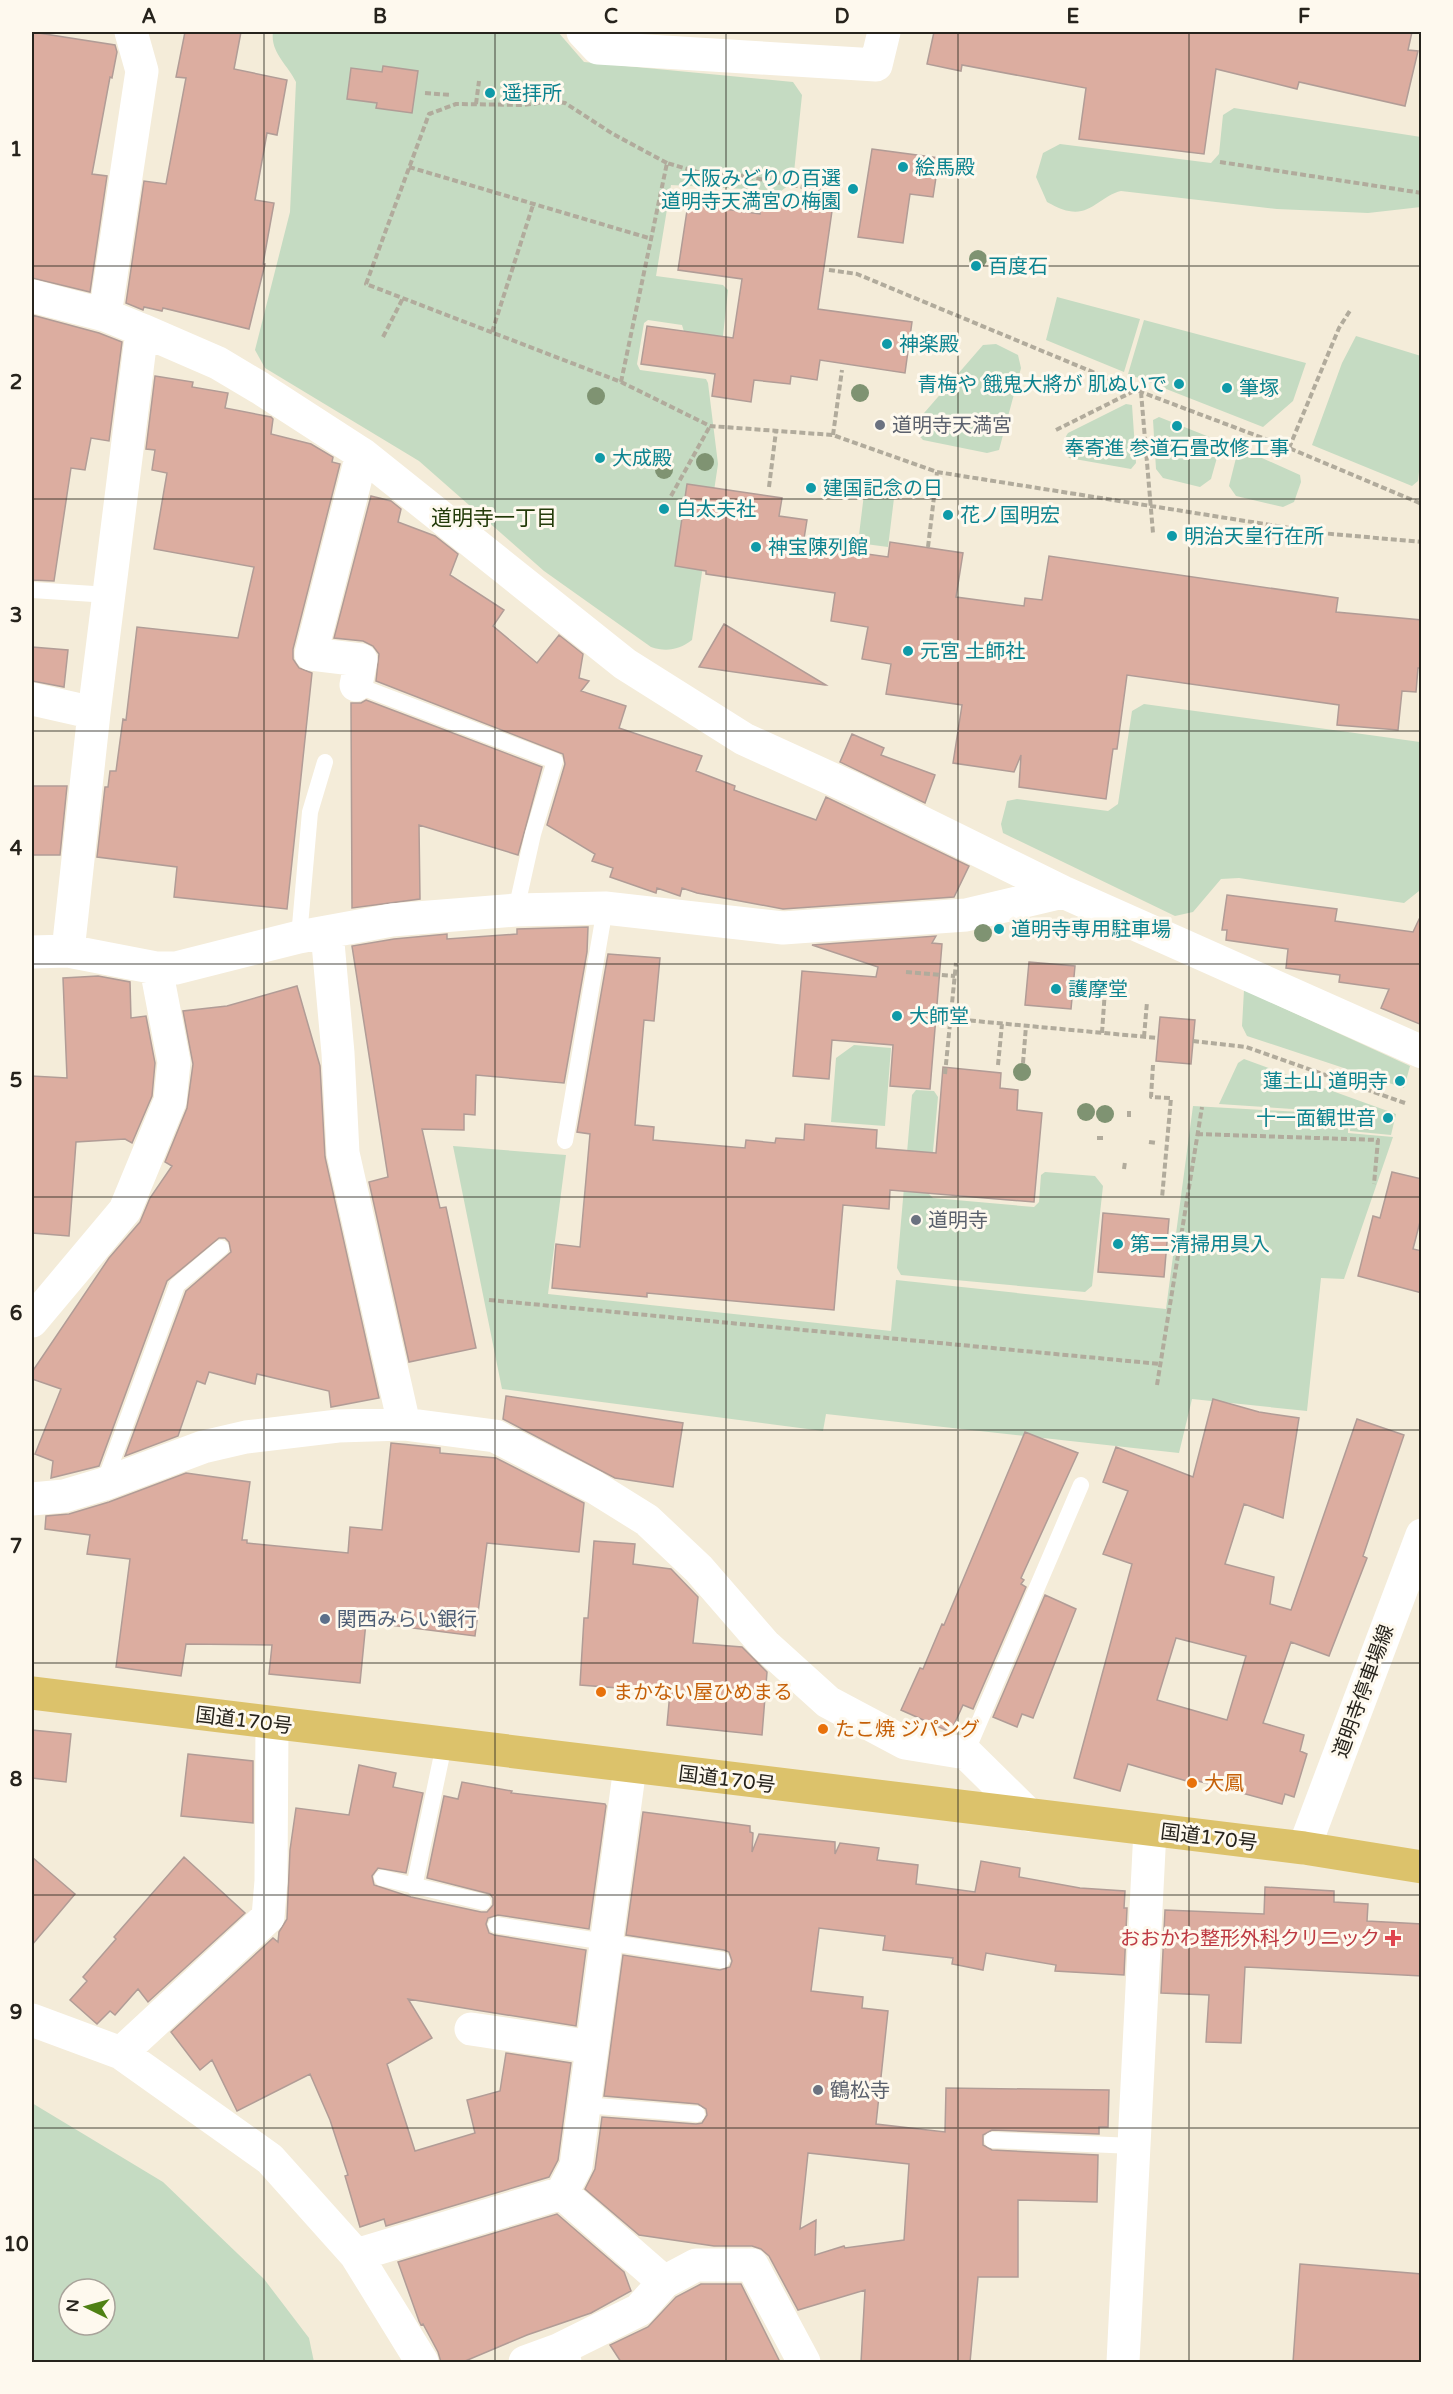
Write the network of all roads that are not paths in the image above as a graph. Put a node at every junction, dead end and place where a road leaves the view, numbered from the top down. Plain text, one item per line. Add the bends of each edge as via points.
1 (130, 32) edge
2 (583, 32) edge
3 (885, 32) edge
4 (32, 296) edge
5 (105, 315) junction
6 (142, 330) junction
7 (362, 454) junction
8 (32, 590) edge
9 (109, 595) junction
10 (356, 685) joint
11 (32, 699) edge
12 (94, 713) junction
13 (325, 762) dead end
14 (1063, 892) junction
15 (605, 908) junction
16 (516, 910) junction
17 (313, 935) junction
18 (68, 951) junction
19 (32, 952) edge
20 (156, 968) junction
21 (1422, 1052) edge
22 (565, 1141) dead end
23 (221, 1248) dead end
24 (32, 1321) edge
25 (404, 1424) junction
26 (104, 1484) junction
27 (1081, 1485) dead end
28 (32, 1499) edge
29 (1422, 1534) edge
30 (32, 1694) edge
31 (272, 1724) junction
32 (444, 1745) junction
33 (966, 1753) junction
34 (630, 1767) junction
35 (1029, 1815) junction
36 (1150, 1830) junction
37 (1304, 1848) junction
38 (1422, 1867) edge
39 (382, 1878) dead end
40 (414, 1887) junction
41 (483, 1902) dead end
42 (496, 1925) dead end
43 (606, 1941) junction
44 (722, 1960) dead end
45 (32, 2020) edge
46 (471, 2029) dead end
47 (592, 2047) junction
48 (121, 2053) junction
49 (584, 2105) junction
50 (697, 2114) dead end
51 (992, 2140) dead end
52 (1134, 2145) junction
53 (562, 2193) junction
54 (356, 2254) junction
55 (664, 2282) junction
56 (561, 2356) edge
57 (422, 2362) edge
58 (525, 2362) edge
59 (804, 2362) edge
60 (1123, 2362) edge

1 - 5 street via 142,71
2 - 3 street via 598,48 876,64
4 - 5 street
5 - 6 street
6 - 7 street via 219,363
6 - 9 street
7 - 10 street via 311,654 361,660
7 - 14 street via 625,664 734,733
8 - 9 lane
9 - 12 street
10 - 16 lane via 555,760
11 - 12 street
12 - 18 street
13 - 17 lane via 310,812
14 - 15 street via 966,915 783,928
14 - 21 street
15 - 16 street
15 - 22 lane
16 - 17 street via 392,920
17 - 20 street via 176,968
17 - 25 street via 338,1053 343,1153
18 - 19 street
18 - 20 street
20 - 24 street via 174,1062 170,1101 125,1210
23 - 26 lane via 177,1285
25 - 26 street via 338,1426 246,1437 203,1447
25 - 33 street via 495,1436 594,1487 647,1520 671,1541 765,1645 828,1702 905,1743
26 - 28 street via 64,1496
27 - 33 lane
29 - 37 street, 道明寺停車場線
30 - 31 highway, 国道170号
31 - 32 highway, 国道170号
31 - 48 street via 268,1917
32 - 34 highway, 国道170号
32 - 40 lane
33 - 35 street
34 - 35 highway, 国道170号
34 - 43 street
35 - 36 highway, 国道170号
36 - 37 highway, 国道170号
36 - 52 street
37 - 38 highway, 国道170号
39 - 40 lane
40 - 41 lane
42 - 43 lane
43 - 44 lane
43 - 47 street
45 - 48 street
46 - 47 street
47 - 49 street
48 - 54 street via 270,2159
49 - 50 lane
49 - 53 street via 576,2166
51 - 52 lane
52 - 60 street
53 - 54 street
53 - 55 street
54 - 57 street
55 - 56 street via 639,2310
55 - 59 street via 696,2265 752,2265
56 - 58 street

